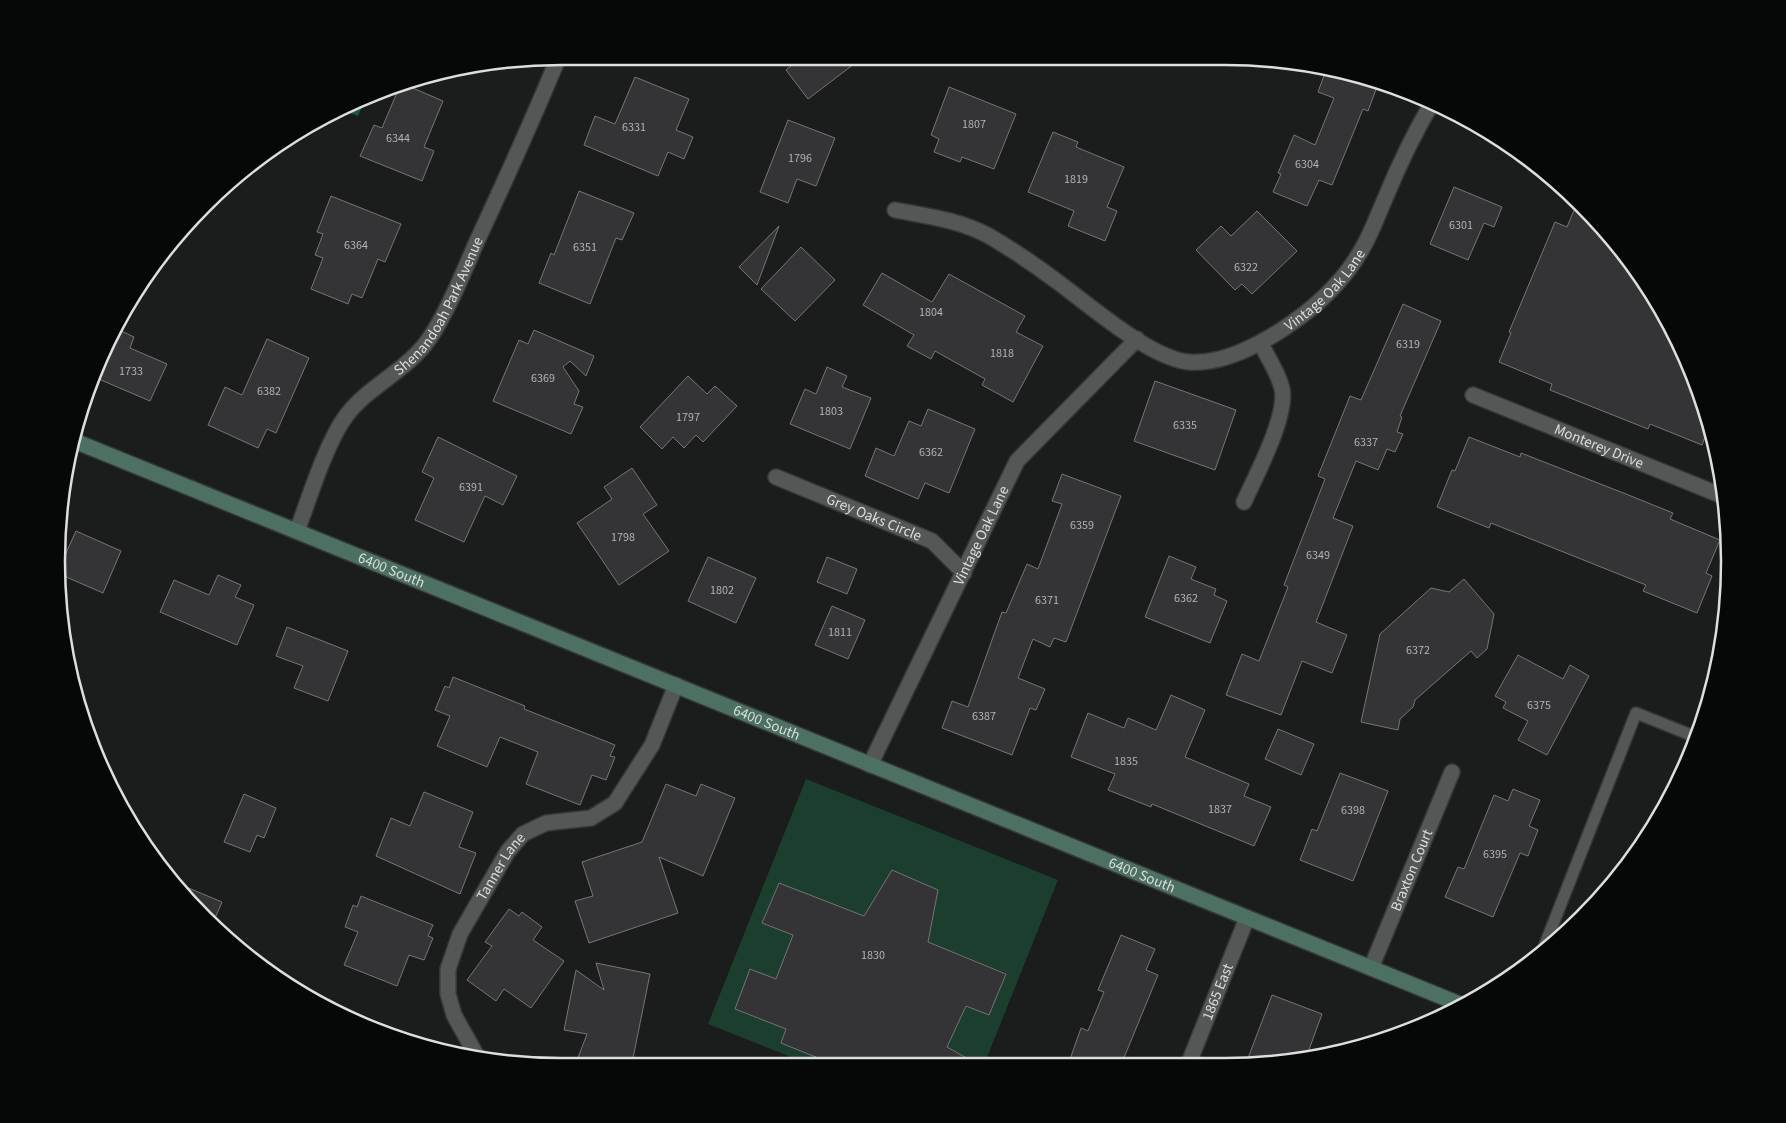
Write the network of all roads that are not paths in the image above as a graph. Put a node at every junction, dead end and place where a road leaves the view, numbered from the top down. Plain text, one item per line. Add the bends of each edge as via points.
1 (555, 65) edge
2 (1428, 109) edge
3 (895, 210) dead end
4 (1137, 339) junction
5 (1260, 344) junction
6 (1474, 395) dead end
7 (80, 443) edge
8 (776, 477) dead end
9 (1716, 493) edge
10 (1244, 502) dead end
11 (297, 531) junction
12 (964, 573) junction
13 (676, 685) junction
14 (1690, 735) edge
15 (870, 764) junction
16 (1452, 772) dead end
17 (1247, 918) junction
18 (1547, 939) edge
19 (1371, 968) junction
20 (1454, 1002) edge
21 (473, 1050) edge
22 (1191, 1058) edge

1 - 11 street, Shenandoah Park Avenue via 482,231 429,340 346,416
2 - 5 street, Vintage Oak Lane via 1412,136 1362,250 1334,289 1309,311
3 - 4 street, Vintage Oak Lane via 967,226 989,236
4 - 5 street, Vintage Oak Lane via 1169,358 1201,363
4 - 12 street, Vintage Oak Lane via 1017,461
5 - 10 street via 1283,390 1281,412 1269,448
6 - 9 street, Monterey Drive
7 - 11 street, 6400 South
8 - 12 street, Grey Oaks Circle via 932,541
11 - 13 street, 6400 South
12 - 15 street, Vintage Oak Lane
13 - 15 street, 6400 South
13 - 21 street, Tanner Lane via 652,745 615,803 591,818 546,823 523,834 508,851 460,934 448,969 448,994 454,1015
14 - 18 lane via 1636,714
15 - 17 street, 6400 South
16 - 19 street, Braxton Court
17 - 19 street, 6400 South
17 - 22 street, 1865 East
19 - 20 street, 6400 South

